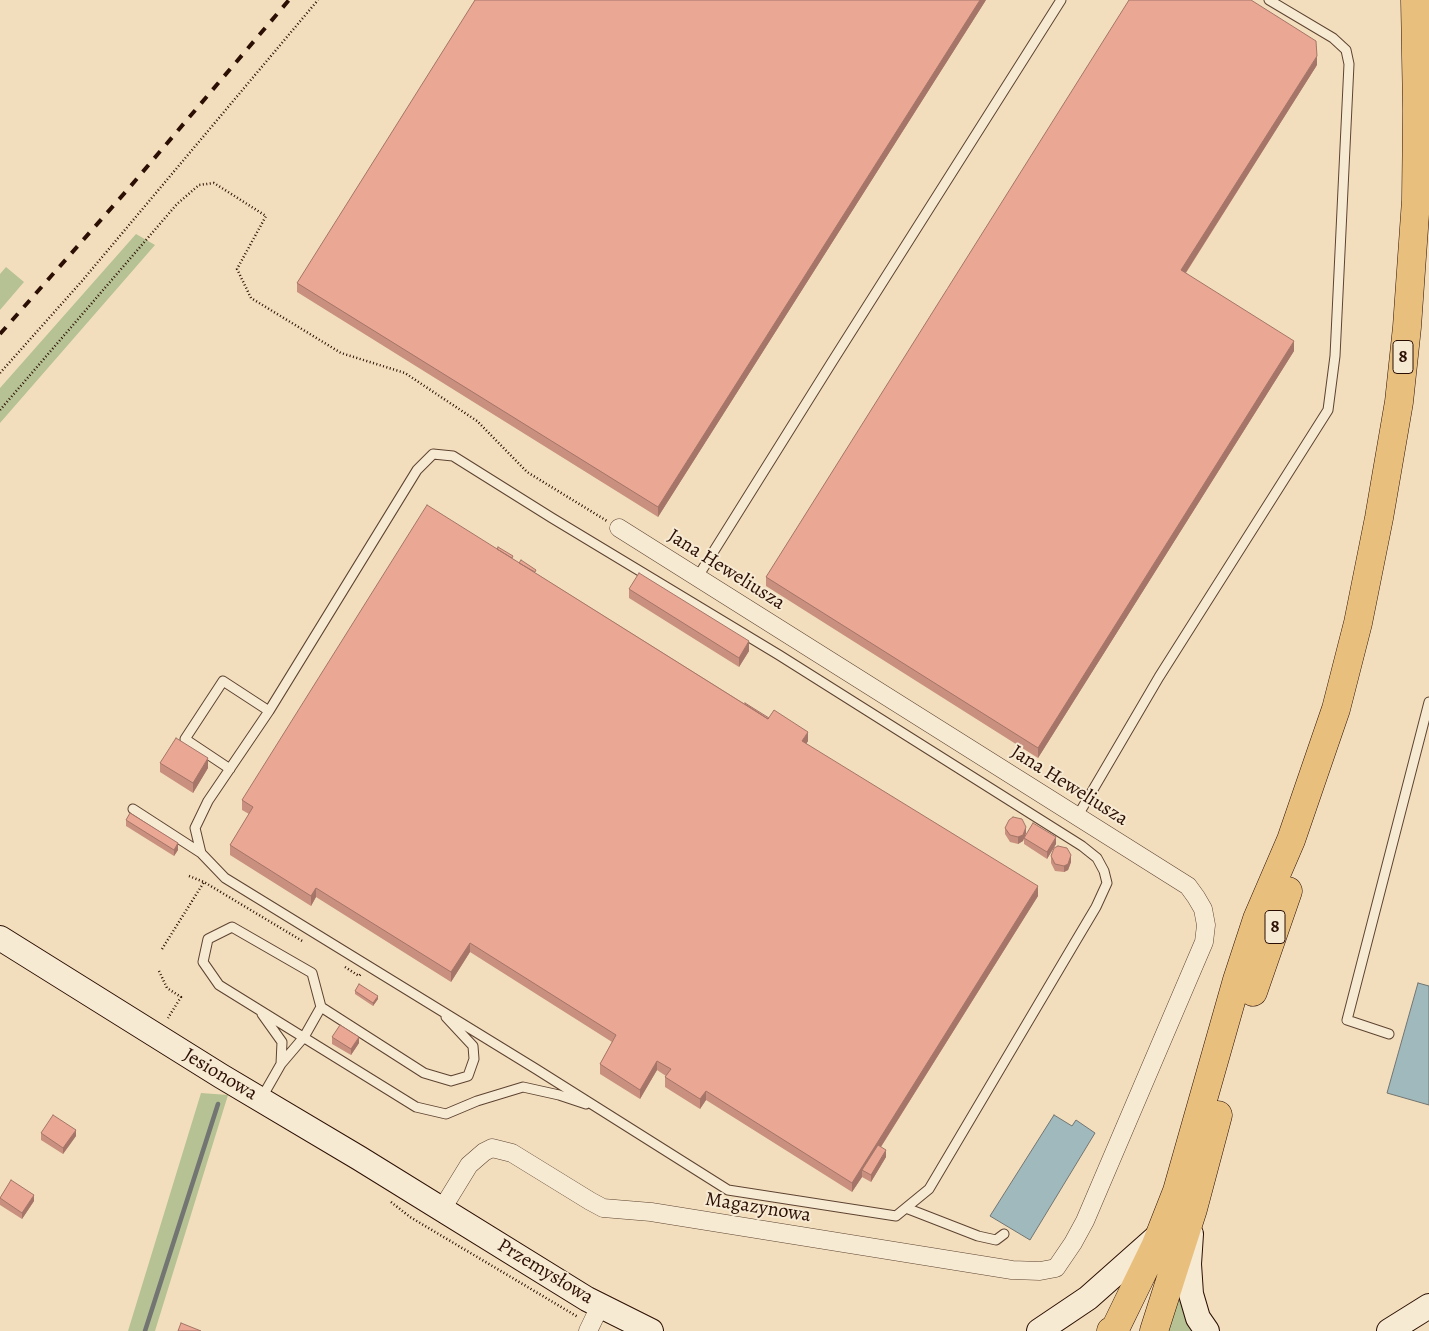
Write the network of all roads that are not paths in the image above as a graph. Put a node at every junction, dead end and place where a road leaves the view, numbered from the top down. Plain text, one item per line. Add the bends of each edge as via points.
1 (1061, 0) edge
2 (1268, 0) edge
3 (1415, 0) edge
4 (619, 528) road end
5 (697, 578) junction
6 (1429, 702) edge
7 (1336, 708) junction
8 (269, 711) junction
9 (230, 768) junction
10 (133, 809) dead end
11 (1077, 817) junction
12 (202, 853) junction
13 (0, 938) edge
14 (321, 1007) junction
15 (437, 1008) junction
16 (259, 1010) junction
17 (1389, 1034) dead end
18 (304, 1037) junction
19 (281, 1064) junction
20 (261, 1099) junction
21 (601, 1109) junction
22 (906, 1208) junction
23 (442, 1209) junction
24 (1193, 1209) junction
25 (1085, 1221) joint
26 (1004, 1234) dead end
27 (1160, 1234) junction
28 (600, 1306) junction
29 (1429, 1306) edge
30 (588, 1331) edge
31 (651, 1331) edge
32 (1039, 1331) edge
33 (1111, 1331) edge
34 (1154, 1331) edge
35 (1206, 1331) edge
36 (1389, 1331) edge

1 - 5 lane
2 - 11 lane via 1332,38 1346,50 1349,64 1335,356 1328,410 1159,677
3 - 7 highway, 8 via 1416,200 1407,327 1380,518
4 - 5 street, Jana Heweliusza
5 - 11 street, Jana Heweliusza
6 - 17 lane via 1347,1020
7 - 24 highway, 8 via 1315,814 1255,986
7 - 27 highway, 8 via 1291,840 1257,919 1178,1191
8 - 9 lane
8 - 9 lane via 223,681 185,739
8 - 22 lane via 417,470 433,454 453,456 1082,846 1096,858 1107,883 1096,907 929,1189
9 - 12 lane via 208,801 196,828
10 - 12 lane
11 - 25 street, Jana Heweliusza via 1188,886 1203,909 1206,925 1204,942
12 - 15 lane via 225,878
13 - 20 street, Jesionowa
14 - 15 lane via 424,1073 451,1081 468,1076 474,1058 473,1046
14 - 16 lane via 312,973 232,927 208,939 203,962 219,985
14 - 18 lane
15 - 21 lane
16 - 18 lane
16 - 19 lane via 282,1042
18 - 19 lane
18 - 21 lane via 416,1107 446,1114 523,1087
19 - 20 lane
20 - 23 street, Jesionowa
21 - 22 lane via 728,1190 896,1216
22 - 26 lane via 978,1236 996,1240
23 - 25 street, Magazynowa via 469,1165 492,1148 512,1152 603,1208 651,1212 1012,1270 1056,1268
23 - 28 street, Przemysłowa
24 - 34 highway, 8
24 - 35 street via 1189,1264 1191,1294 1198,1318
27 - 32 street via 1088,1298
27 - 33 highway, 8 via 1115,1329
28 - 30 street
28 - 31 street, Przemysłowa
29 - 36 street

